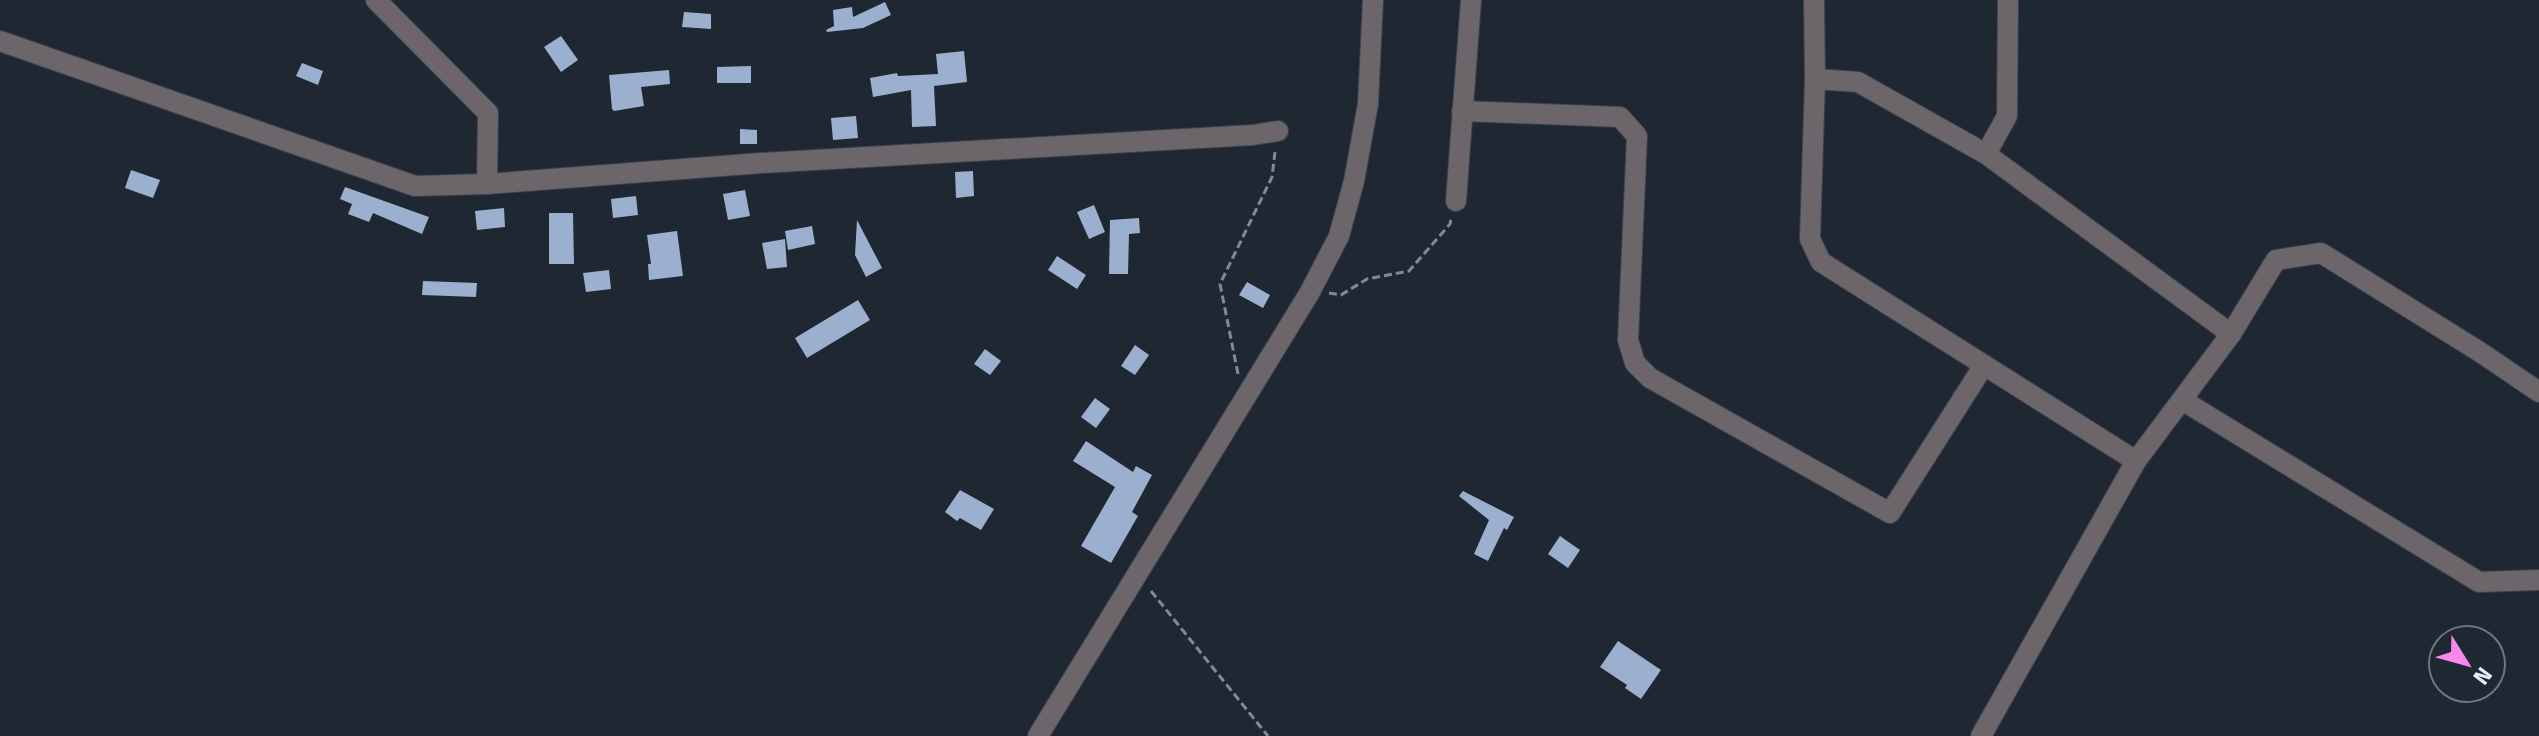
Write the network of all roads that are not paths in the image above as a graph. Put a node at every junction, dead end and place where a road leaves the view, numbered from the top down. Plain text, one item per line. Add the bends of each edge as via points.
1 (376, 0) edge
2 (1373, 0) edge
3 (1471, 0) edge
4 (1814, 0) edge
5 (2008, 0) edge
6 (0, 41) edge
7 (1815, 79) junction
8 (1462, 111) junction
9 (1278, 131) road end
10 (1986, 154) junction
11 (487, 184) junction
12 (1456, 201) road end
13 (2231, 334) junction
14 (1984, 365) junction
15 (2539, 392) edge
16 (2182, 400) junction
17 (2136, 461) junction
18 (2539, 580) edge
19 (1038, 736) edge
20 (1981, 736) edge

1 - 11 street via 488,113
2 - 19 street via 1368,104 1339,236 1310,292
3 - 8 street
4 - 7 street
5 - 10 street via 2007,116
6 - 11 street via 415,186
7 - 10 street via 1858,82
7 - 14 street via 1810,239 1821,262
8 - 12 street
8 - 14 street via 1620,117 1637,136 1628,340 1635,363 1650,378 1890,513
9 - 11 street
10 - 13 street
13 - 15 street via 2276,260 2321,253
13 - 16 street
14 - 17 street
16 - 17 street
16 - 18 street via 2479,582
17 - 20 street

